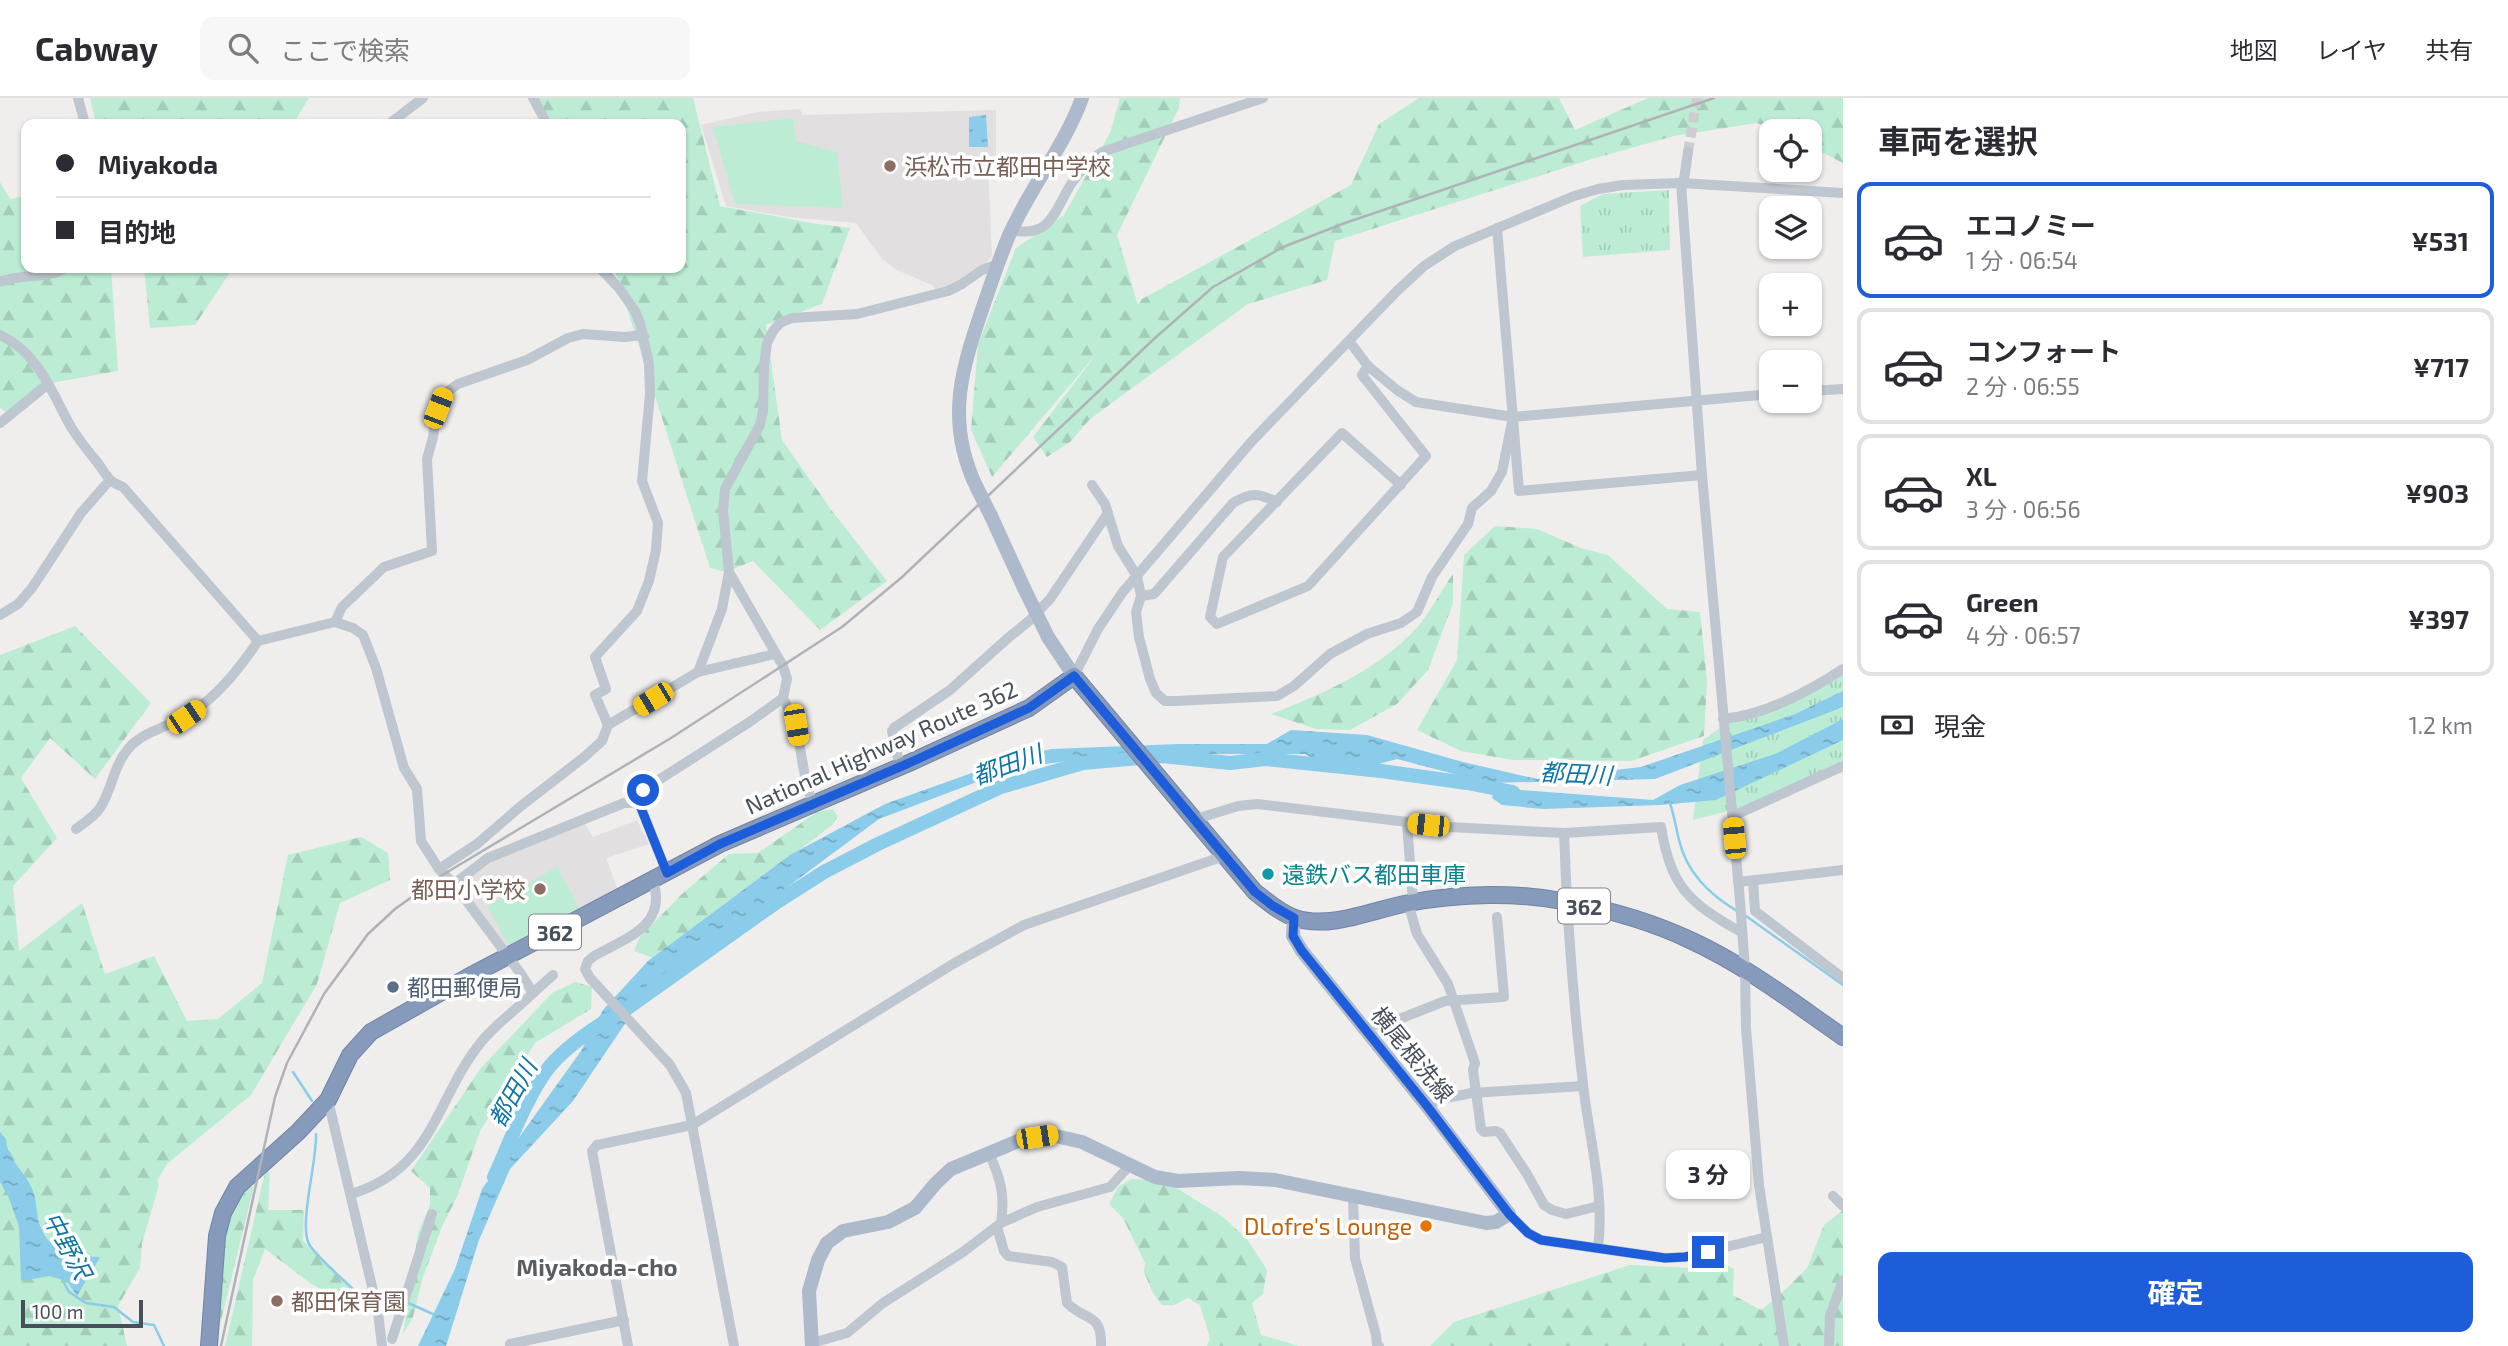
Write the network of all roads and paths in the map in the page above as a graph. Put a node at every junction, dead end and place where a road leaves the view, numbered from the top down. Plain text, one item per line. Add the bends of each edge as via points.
1 (78, 98) edge
2 (423, 98) edge
3 (533, 98) edge
4 (1082, 98) edge
5 (1264, 98) edge
6 (84, 119) edge
7 (396, 119) edge
8 (544, 119) edge
9 (1688, 152) tunnel mouth
10 (1681, 183) junction
11 (1843, 193) edge
12 (1497, 228) junction
13 (1011, 230) junction
14 (998, 264) junction
15 (54, 273) edge
16 (604, 273) edge
17 (0, 282) edge
18 (0, 335) edge
19 (642, 335) junction
20 (1349, 341) junction
21 (1368, 366) junction
22 (48, 384) junction
23 (1843, 389) edge
24 (1822, 390) edge
25 (1759, 395) edge
26 (1696, 400) junction
27 (1513, 417) junction
28 (0, 423) edge
29 (1702, 475) junction
30 (109, 481) junction
31 (1092, 485) dead end
32 (1401, 485) junction
33 (1277, 502) junction
34 (1108, 513) junction
35 (729, 572) junction
36 (1137, 576) junction
37 (1141, 596) junction
38 (0, 615) edge
39 (335, 622) junction
40 (258, 641) junction
41 (775, 654) junction
42 (1843, 668) edge
43 (698, 672) junction
44 (1074, 676) junction
45 (783, 698) junction
46 (1723, 719) junction
47 (608, 725) junction
48 (1843, 766) edge
49 (900, 767) junction
50 (639, 803) junction
51 (813, 803) junction
52 (1732, 813) junction
53 (1196, 819) junction
54 (1407, 823) junction
55 (76, 829) dead end
56 (1564, 833) junction
57 (1224, 856) junction
58 (439, 869) junction
59 (1843, 870) edge
60 (660, 877) junction
61 (1754, 881) junction
62 (1738, 882) junction
63 (454, 884) junction
64 (1410, 902) junction
65 (1567, 902) junction
66 (1497, 917) dead end
67 (1294, 918) junction
68 (1741, 927) junction
69 (508, 957) junction
70 (1745, 969) junction
71 (553, 975) dead end
72 (1843, 978) edge
73 (533, 993) junction
74 (1454, 1000) junction
75 (1362, 1027) junction
76 (1843, 1037) edge
77 (1583, 1086) junction
78 (1475, 1095) junction
79 (328, 1100) junction
80 (1427, 1106) junction
81 (692, 1125) junction
82 (989, 1153) junction
83 (1130, 1165) junction
84 (351, 1194) junction
85 (1353, 1196) junction
86 (1833, 1196) dead end
87 (1599, 1206) junction
88 (1843, 1206) edge
89 (432, 1214) dead end
90 (1509, 1214) junction
91 (1000, 1225) junction
92 (1767, 1237) junction
93 (1598, 1248) junction
94 (1843, 1280) edge
95 (624, 1320) junction
96 (389, 1340) edge
97 (812, 1344) edge
98 (209, 1346) edge
99 (382, 1346) edge
100 (510, 1346) edge
101 (628, 1346) edge
102 (734, 1346) edge
103 (1101, 1346) edge
104 (1380, 1346) edge
105 (1784, 1346) edge
106 (1829, 1346) edge

1 - 6 street
2 - 7 street
3 - 8 street
4 - 13 main road via 1073,123
5 - 13 street via 1102,152 1088,161 1044,226 1033,232
9 - 10 street
10 - 11 street
10 - 12 street via 1598,189
10 - 26 street
12 - 20 street via 1424,266
12 - 27 street
13 - 14 main road
14 - 35 street via 938,293 857,314 792,318 773,331 767,343 760,425 725,489
14 - 44 main road, bridge via 964,363 961,447 966,467 1048,637
15 - 17 street
16 - 19 street via 635,311
18 - 22 street via 28,354
19 - 39 street via 568,338 527,360 458,384 443,395 427,459 432,551 384,567 342,607
19 - 47 street via 650,394 642,481 658,523 656,550 637,611 594,657 606,689 595,695
20 - 21 street
20 - 36 street via 1252,441
21 - 27 street via 1424,405
21 - 32 street via 1362,375 1426,456
22 - 28 street
22 - 30 street via 72,429
23 - 24 street
25 - 26 street
26 - 27 street
26 - 29 street
27 - 29 street via 1519,491
27 - 37 street via 1502,472 1491,491 1472,508 1468,524 1432,577 1417,612 1330,654 1278,696 1165,701 1153,686 1139,637 1136,612
29 - 46 street
30 - 38 street via 81,513 32,588
30 - 40 street via 123,487
31 - 34 street
32 - 33 street via 1342,433
32 - 33 street via 1308,586 1217,624 1210,617 1223,557
33 - 37 street via 1257,494 1233,503 1154,594
34 - 36 street via 1118,546
34 - 49 street via 1051,598 1030,621 950,690 892,731
35 - 41 street
35 - 43 street via 722,609
36 - 37 street
36 - 44 street via 1098,629
39 - 40 street
39 - 58 street via 353,628 368,643 404,768 417,789 421,841
40 - 55 street via 236,673 205,704 129,748 100,809
41 - 43 street
41 - 45 street via 787,679
42 - 46 street via 1782,702
43 - 47 street
44 - 49 highway, National Highway Route 362 / 362 via 1029,708
44 - 53 highway, 362
45 - 50 street via 643,790
45 - 51 street via 796,725
46 - 52 street
47 - 58 street via 601,741 583,758
48 - 52 street
49 - 51 highway, National Highway Route 362 / 362
50 - 60 street
50 - 63 street via 624,803 488,858
51 - 60 highway, National Highway Route 362 / 362 via 720,844
52 - 62 street
53 - 54 street via 1257,804
53 - 57 highway, 362
54 - 56 street
54 - 64 street
56 - 65 street
56 - 68 street via 1661,827 1675,879 1691,900 1717,919
57 - 67 highway, 362 via 1255,892
57 - 81 street via 1024,925
58 - 63 street
59 - 61 street
60 - 69 highway, National Highway Route 362 / 362
60 - 81 street via 653,918 588,961 585,969 670,1065 681,1083
61 - 62 street
61 - 72 street via 1755,911
62 - 68 street
63 - 69 street
64 - 65 highway, 362 via 1466,896
64 - 67 highway, 362 via 1345,918
64 - 74 street via 1417,934
65 - 70 highway, 362 via 1644,921
65 - 77 street
66 - 74 street via 1504,997
67 - 75 main road, 横尾根洗線 via 1293,936 1302,951
68 - 70 street
69 - 73 street
69 - 79 highway, National Highway Route 362 / 362 via 371,1032 350,1055
70 - 76 highway, 362
70 - 92 street via 1749,1067
71 - 73 street
73 - 84 street via 483,1040 432,1128 397,1172 375,1187
74 - 75 street via 1392,1022
74 - 78 street via 1475,1063
75 - 80 main road, 横尾根洗線
77 - 78 street
77 - 87 street
78 - 80 street via 1441,1099
78 - 87 street via 1481,1129 1500,1133 1544,1205 1566,1214
79 - 84 street
79 - 98 highway, National Highway Route 362 / 362 via 237,1187 223,1213
80 - 90 main road, 横尾根洗線
81 - 95 street via 597,1145 592,1151
81 - 102 street
82 - 83 main road via 1023,1139 1051,1135 1082,1142
82 - 91 street via 1002,1181
82 - 97 main road via 951,1169 915,1208 888,1222 843,1231 827,1242 809,1290
83 - 85 main road via 1166,1179 1275,1180
83 - 91 street via 1110,1187 1037,1207
84 - 96 street
85 - 90 main road via 1486,1223
85 - 104 street via 1355,1258
86 - 88 street
87 - 93 street
89 - 96 street
90 - 93 street via 1541,1240
91 - 97 street via 883,1303 847,1333
91 - 103 street via 1008,1256 1062,1267 1067,1303 1096,1321 1102,1330
92 - 93 street via 1685,1257
92 - 105 street
94 - 106 street via 1830,1316
95 - 100 street
95 - 101 street
96 - 99 street

